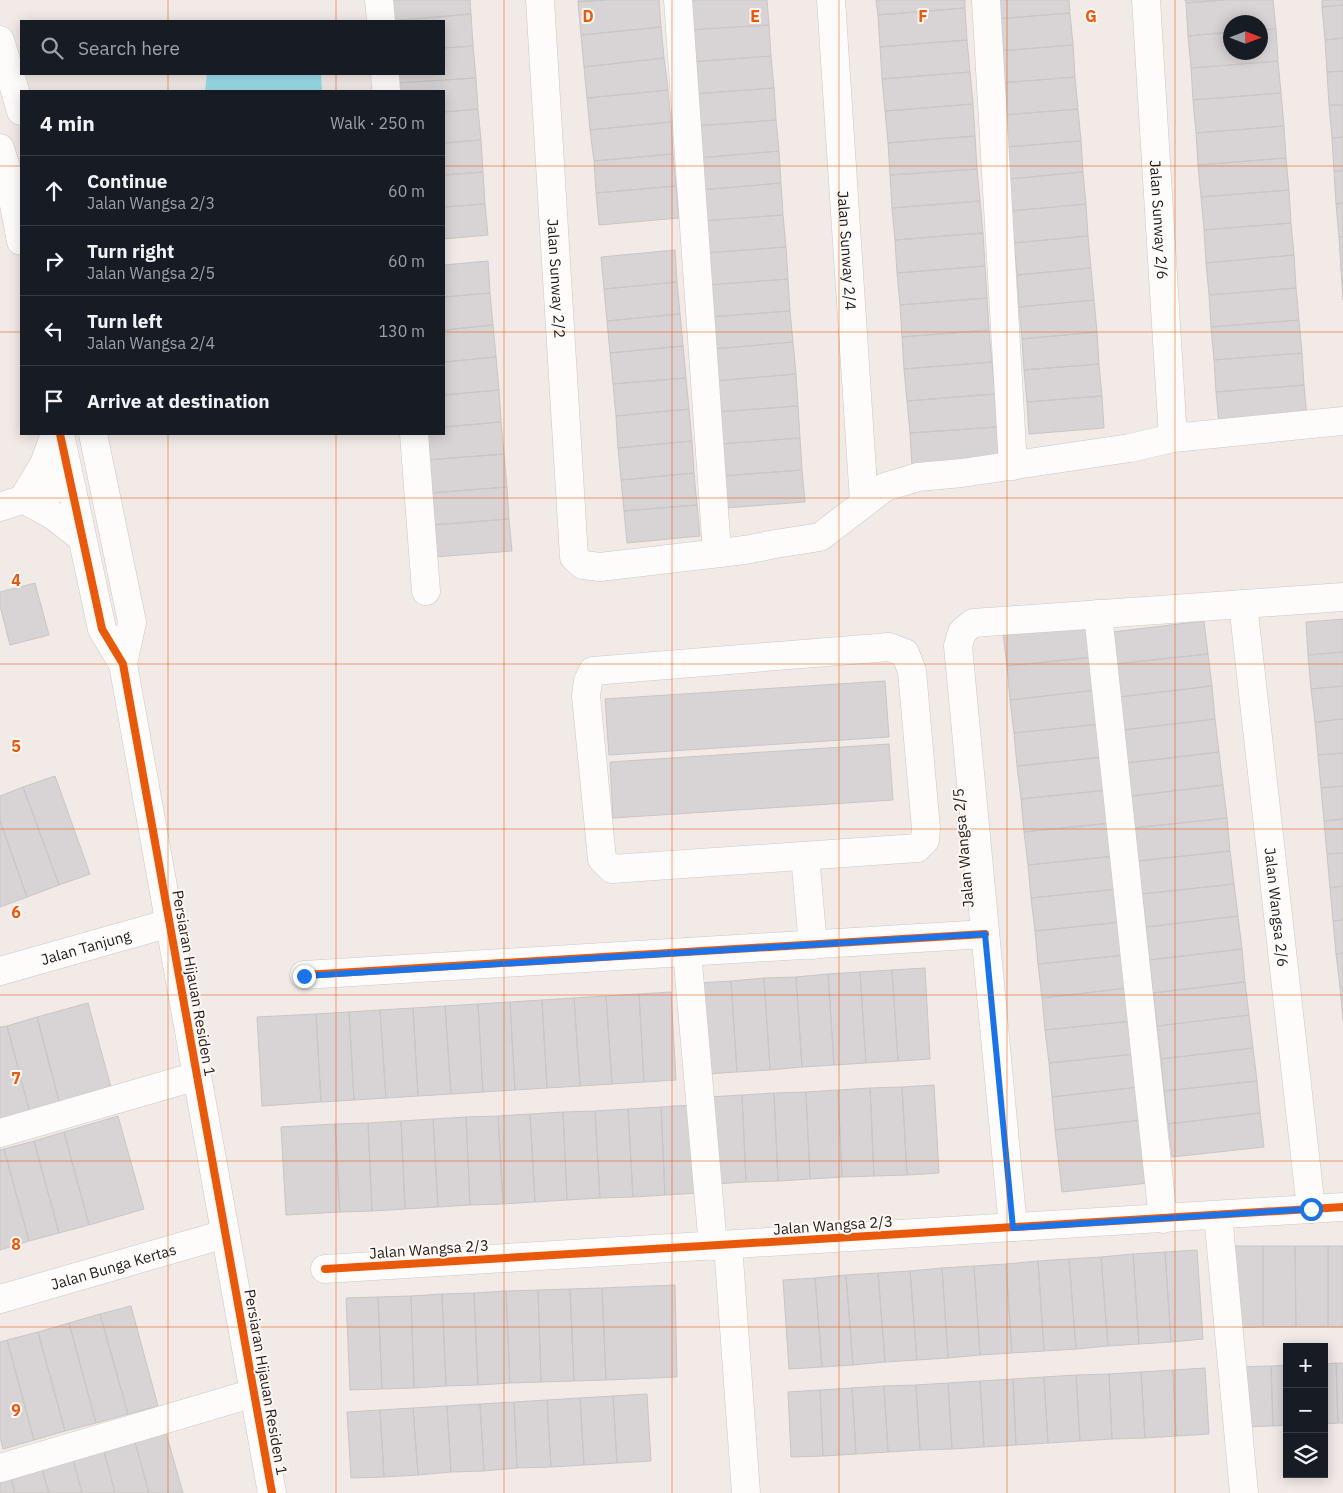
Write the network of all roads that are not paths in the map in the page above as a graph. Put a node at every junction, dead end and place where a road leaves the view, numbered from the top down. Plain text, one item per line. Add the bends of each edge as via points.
1 (379, 0) edge
2 (540, 0) edge
3 (678, 0) edge
4 (832, 0) edge
5 (986, 0) edge
6 (1146, 0) edge
7 (380, 20) edge
8 (0, 40) edge
9 (385, 75) edge
10 (386, 90) edge
11 (20, 108) edge
12 (4, 161) edge
13 (20, 235) edge
14 (1343, 421) edge
15 (55, 435) edge
16 (60, 435) edge
17 (414, 435) edge
18 (1173, 438) junction
19 (94, 440) edge
20 (1013, 466) junction
21 (70, 484) junction
22 (864, 501) junction
23 (11, 503) edge
24 (109, 510) junction
25 (82, 538) junction
26 (717, 552) junction
27 (426, 591) dead end
28 (1343, 597) edge
29 (1243, 604) junction
30 (1098, 614) junction
31 (124, 664) junction
32 (805, 856) junction
33 (170, 923) junction
34 (985, 934) junction
35 (813, 945) junction
36 (687, 952) junction
37 (0, 972) edge
38 (304, 976) dead end
39 (197, 1076) junction
40 (0, 1133) edge
41 (1343, 1208) edge
42 (1311, 1209) junction
43 (1218, 1215) junction
44 (1163, 1219) junction
45 (1013, 1228) junction
46 (225, 1234) junction
47 (721, 1245) junction
48 (325, 1269) dead end
49 (0, 1299) edge
50 (254, 1393) junction
51 (0, 1468) edge
52 (272, 1493) edge
53 (746, 1493) edge
54 (1244, 1493) edge

1 - 7 street
2 - 26 street, Jalan Sunway 2/2 via 574,557 582,565 600,567
3 - 26 street
4 - 22 street, Jalan Sunway 2/4
5 - 20 street
6 - 18 street, Jalan Sunway 2/6
8 - 11 street
9 - 10 street
12 - 13 street
14 - 18 street
15 - 23 street via 44,464
16 - 21 street, Persiaran Hijauan Residen 1
17 - 27 street
18 - 20 street
19 - 21 street via 85,468
19 - 24 street, Persiaran Hijauan Residen 1
20 - 22 street via 918,477 885,487
21 - 23 street
21 - 24 street via 91,494
21 - 25 street, Persiaran Hijauan Residen 1
22 - 26 street via 820,537
23 - 25 street via 54,516
24 - 31 street, Persiaran Hijauan Residen 1 via 132,622
25 - 31 street, Persiaran Hijauan Residen 1 via 102,629
28 - 29 street
29 - 30 street
29 - 42 street, Jalan Wangsa 2/6
30 - 34 street, Jalan Wangsa 2/5 via 973,623 962,632 958,646
30 - 44 street
31 - 33 street, Persiaran Hijauan Residen 1
32 - 32 street via 612,869 602,858 586,696 593,671 889,647 905,652 912,670 925,840 916,848
32 - 35 street
33 - 37 street, Jalan Tanjung
33 - 39 street, Persiaran Hijauan Residen 1
34 - 35 street
34 - 45 street, Jalan Wangsa 2/5
35 - 36 street
36 - 38 street
36 - 47 street
39 - 40 street
39 - 46 street, Persiaran Hijauan Residen 1
41 - 42 street, Jalan Wangsa 2/3
42 - 43 street, Jalan Wangsa 2/3
43 - 44 street, Jalan Wangsa 2/3
43 - 54 street
44 - 45 street, Jalan Wangsa 2/3
45 - 47 street, Jalan Wangsa 2/3
46 - 49 street, Jalan Bunga Kertas
46 - 50 street, Persiaran Hijauan Residen 1
47 - 48 street, Jalan Wangsa 2/3
47 - 53 street
50 - 51 street
50 - 52 street, Persiaran Hijauan Residen 1

